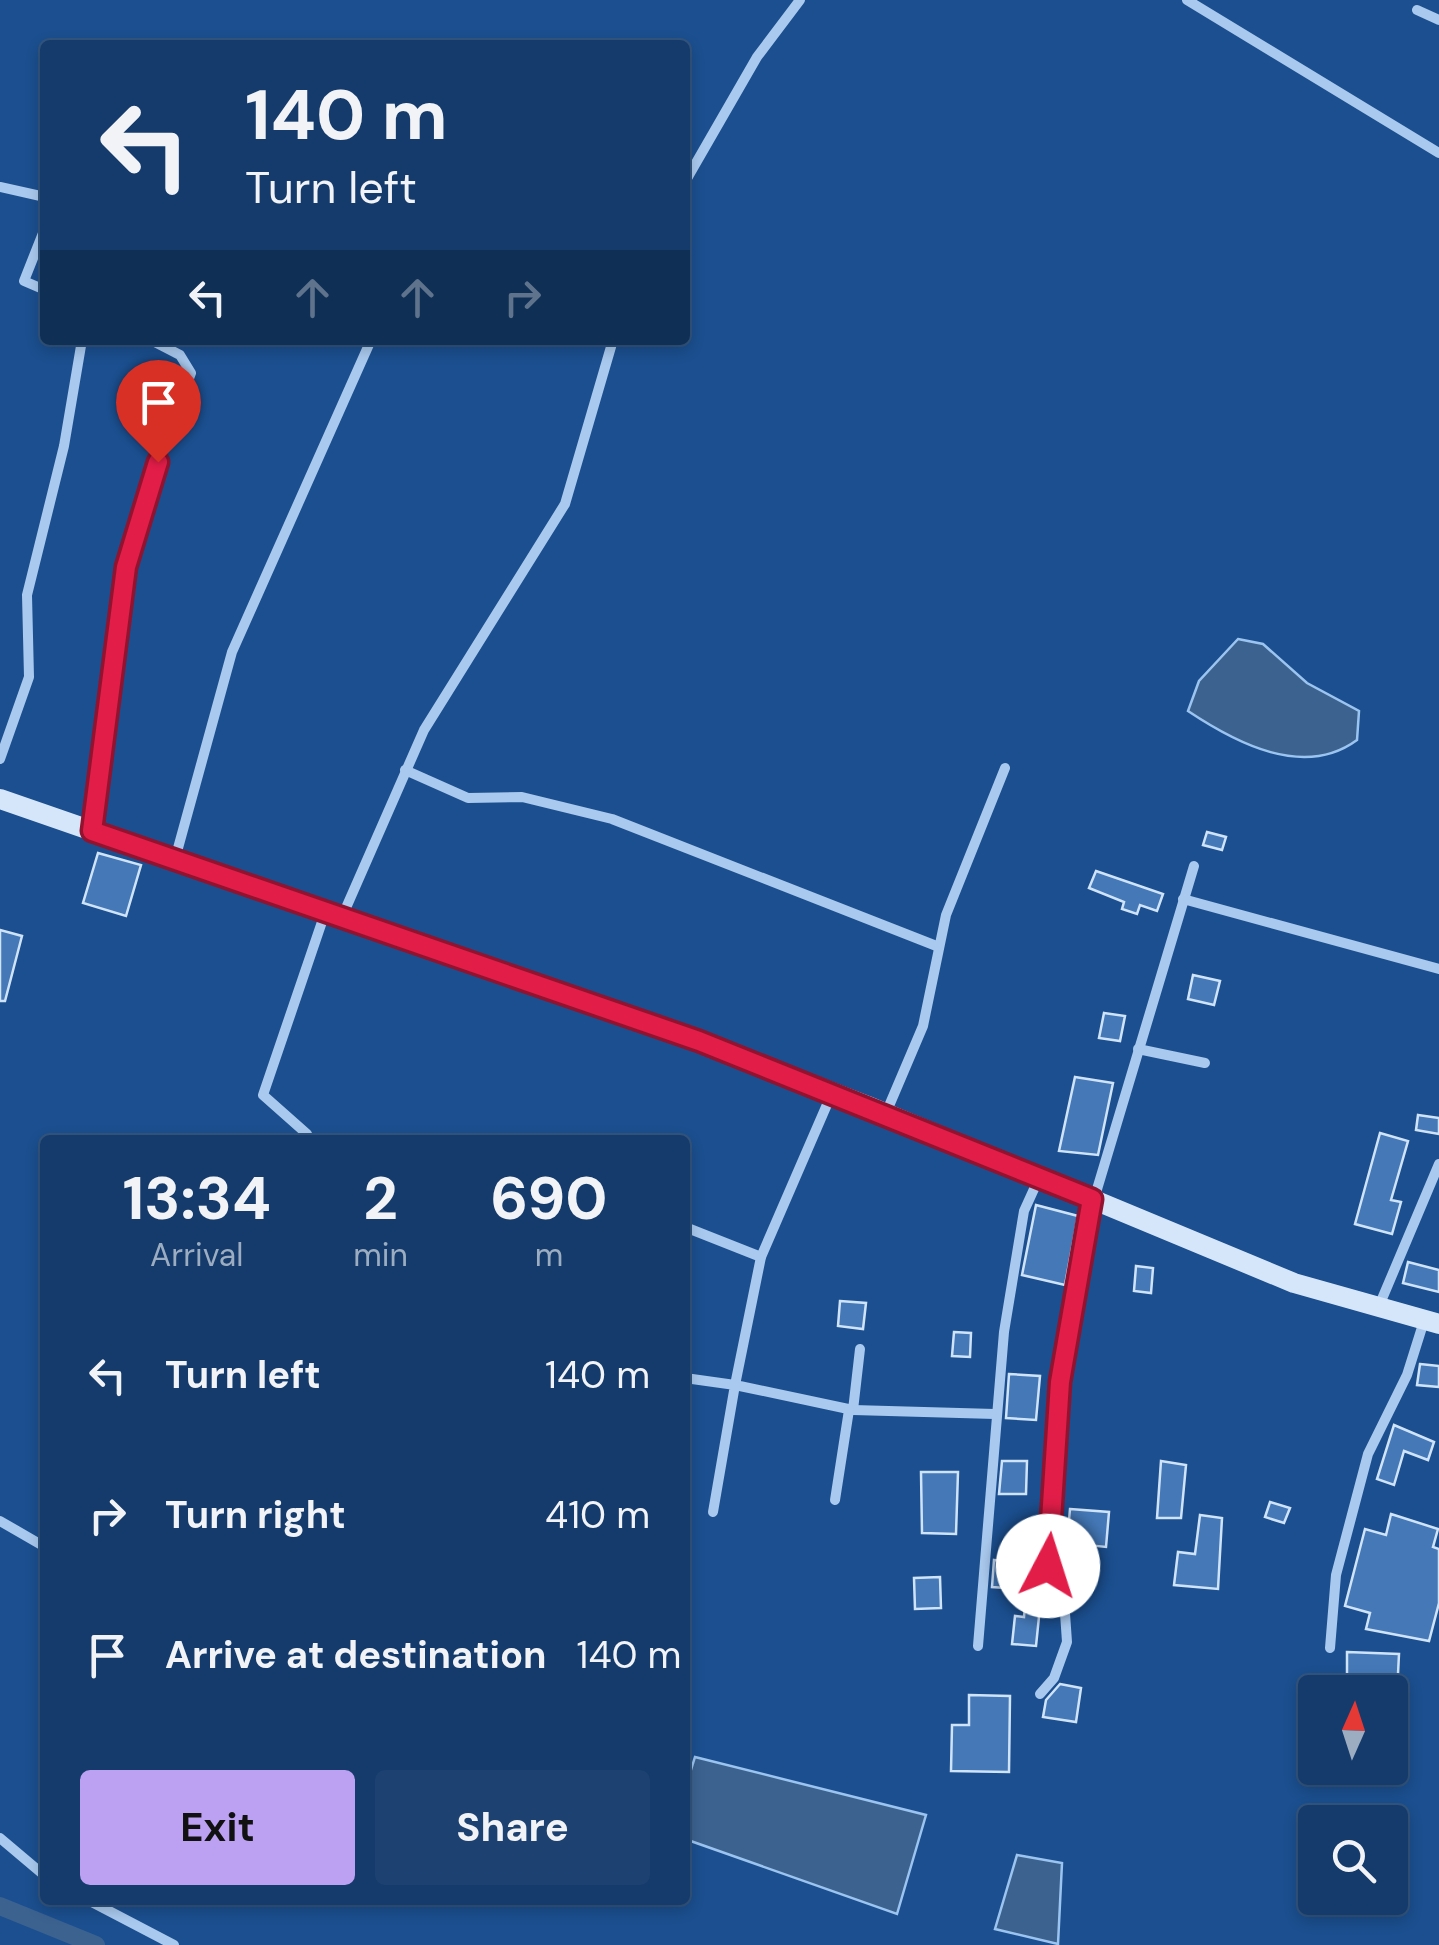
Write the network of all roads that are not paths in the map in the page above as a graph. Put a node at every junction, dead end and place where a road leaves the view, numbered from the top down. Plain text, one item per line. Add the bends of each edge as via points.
1 (800, 0) edge
2 (1187, 0) edge
3 (1417, 10) dead end
4 (1439, 20) edge
5 (1439, 153) edge
6 (690, 173) edge
7 (0, 187) edge
8 (40, 196) edge
9 (40, 241) edge
10 (40, 288) edge
11 (81, 345) edge
12 (161, 345) edge
13 (369, 345) edge
14 (612, 345) edge
15 (0, 760) edge
16 (1004, 768) dead end
17 (405, 770) junction
18 (0, 800) edge
19 (92, 831) junction
20 (175, 859) junction
21 (1194, 866) dead end
22 (1183, 899) junction
23 (333, 914) junction
24 (940, 947) junction
25 (1439, 969) edge
26 (1138, 1050) junction
27 (1205, 1063) dead end
28 (832, 1093) junction
29 (886, 1113) junction
30 (307, 1135) edge
31 (1439, 1164) edge
32 (1040, 1177) junction
33 (1092, 1199) junction
34 (690, 1229) edge
35 (761, 1257) junction
36 (1378, 1308) junction
37 (1432, 1323) edge
38 (860, 1349) dead end
39 (690, 1379) edge
40 (735, 1385) junction
41 (851, 1410) junction
42 (994, 1414) junction
43 (836, 1500) dead end
44 (713, 1512) dead end
45 (0, 1521) edge
46 (40, 1544) edge
47 (978, 1646) dead end
48 (1330, 1648) dead end
49 (1040, 1694) dead end
50 (0, 1838) edge
51 (40, 1872) edge
52 (98, 1905) edge
53 (174, 1945) edge

1 - 6 street via 757,57
2 - 5 street
3 - 4 street
7 - 8 street
9 - 10 street via 24,282
11 - 15 street via 27,594 29,677
12 - 19 street via 180,355 192,373 126,567
13 - 20 street via 232,652
14 - 17 street via 565,504
16 - 24 street via 946,915
17 - 23 street
17 - 24 street via 468,798 522,798 612,819
18 - 19 main road
19 - 20 main road
20 - 23 main road
21 - 22 street
22 - 25 street
22 - 26 street
23 - 28 main road
23 - 30 street via 263,1096
24 - 29 street via 923,1026
26 - 27 street
26 - 33 street
28 - 29 main road
28 - 35 street
29 - 32 main road
31 - 36 street
32 - 33 main road
32 - 42 street via 1024,1211 1013,1265
33 - 36 main road via 1294,1283
33 - 49 street via 1060,1382 1048,1566 1064,1599 1068,1642
34 - 35 street
35 - 40 street
36 - 37 main road
37 - 48 street via 1368,1454 1336,1575
38 - 41 street
39 - 40 street
40 - 41 street
40 - 44 street
41 - 42 street
41 - 43 street
42 - 47 street
45 - 46 street
50 - 51 street
52 - 53 street

